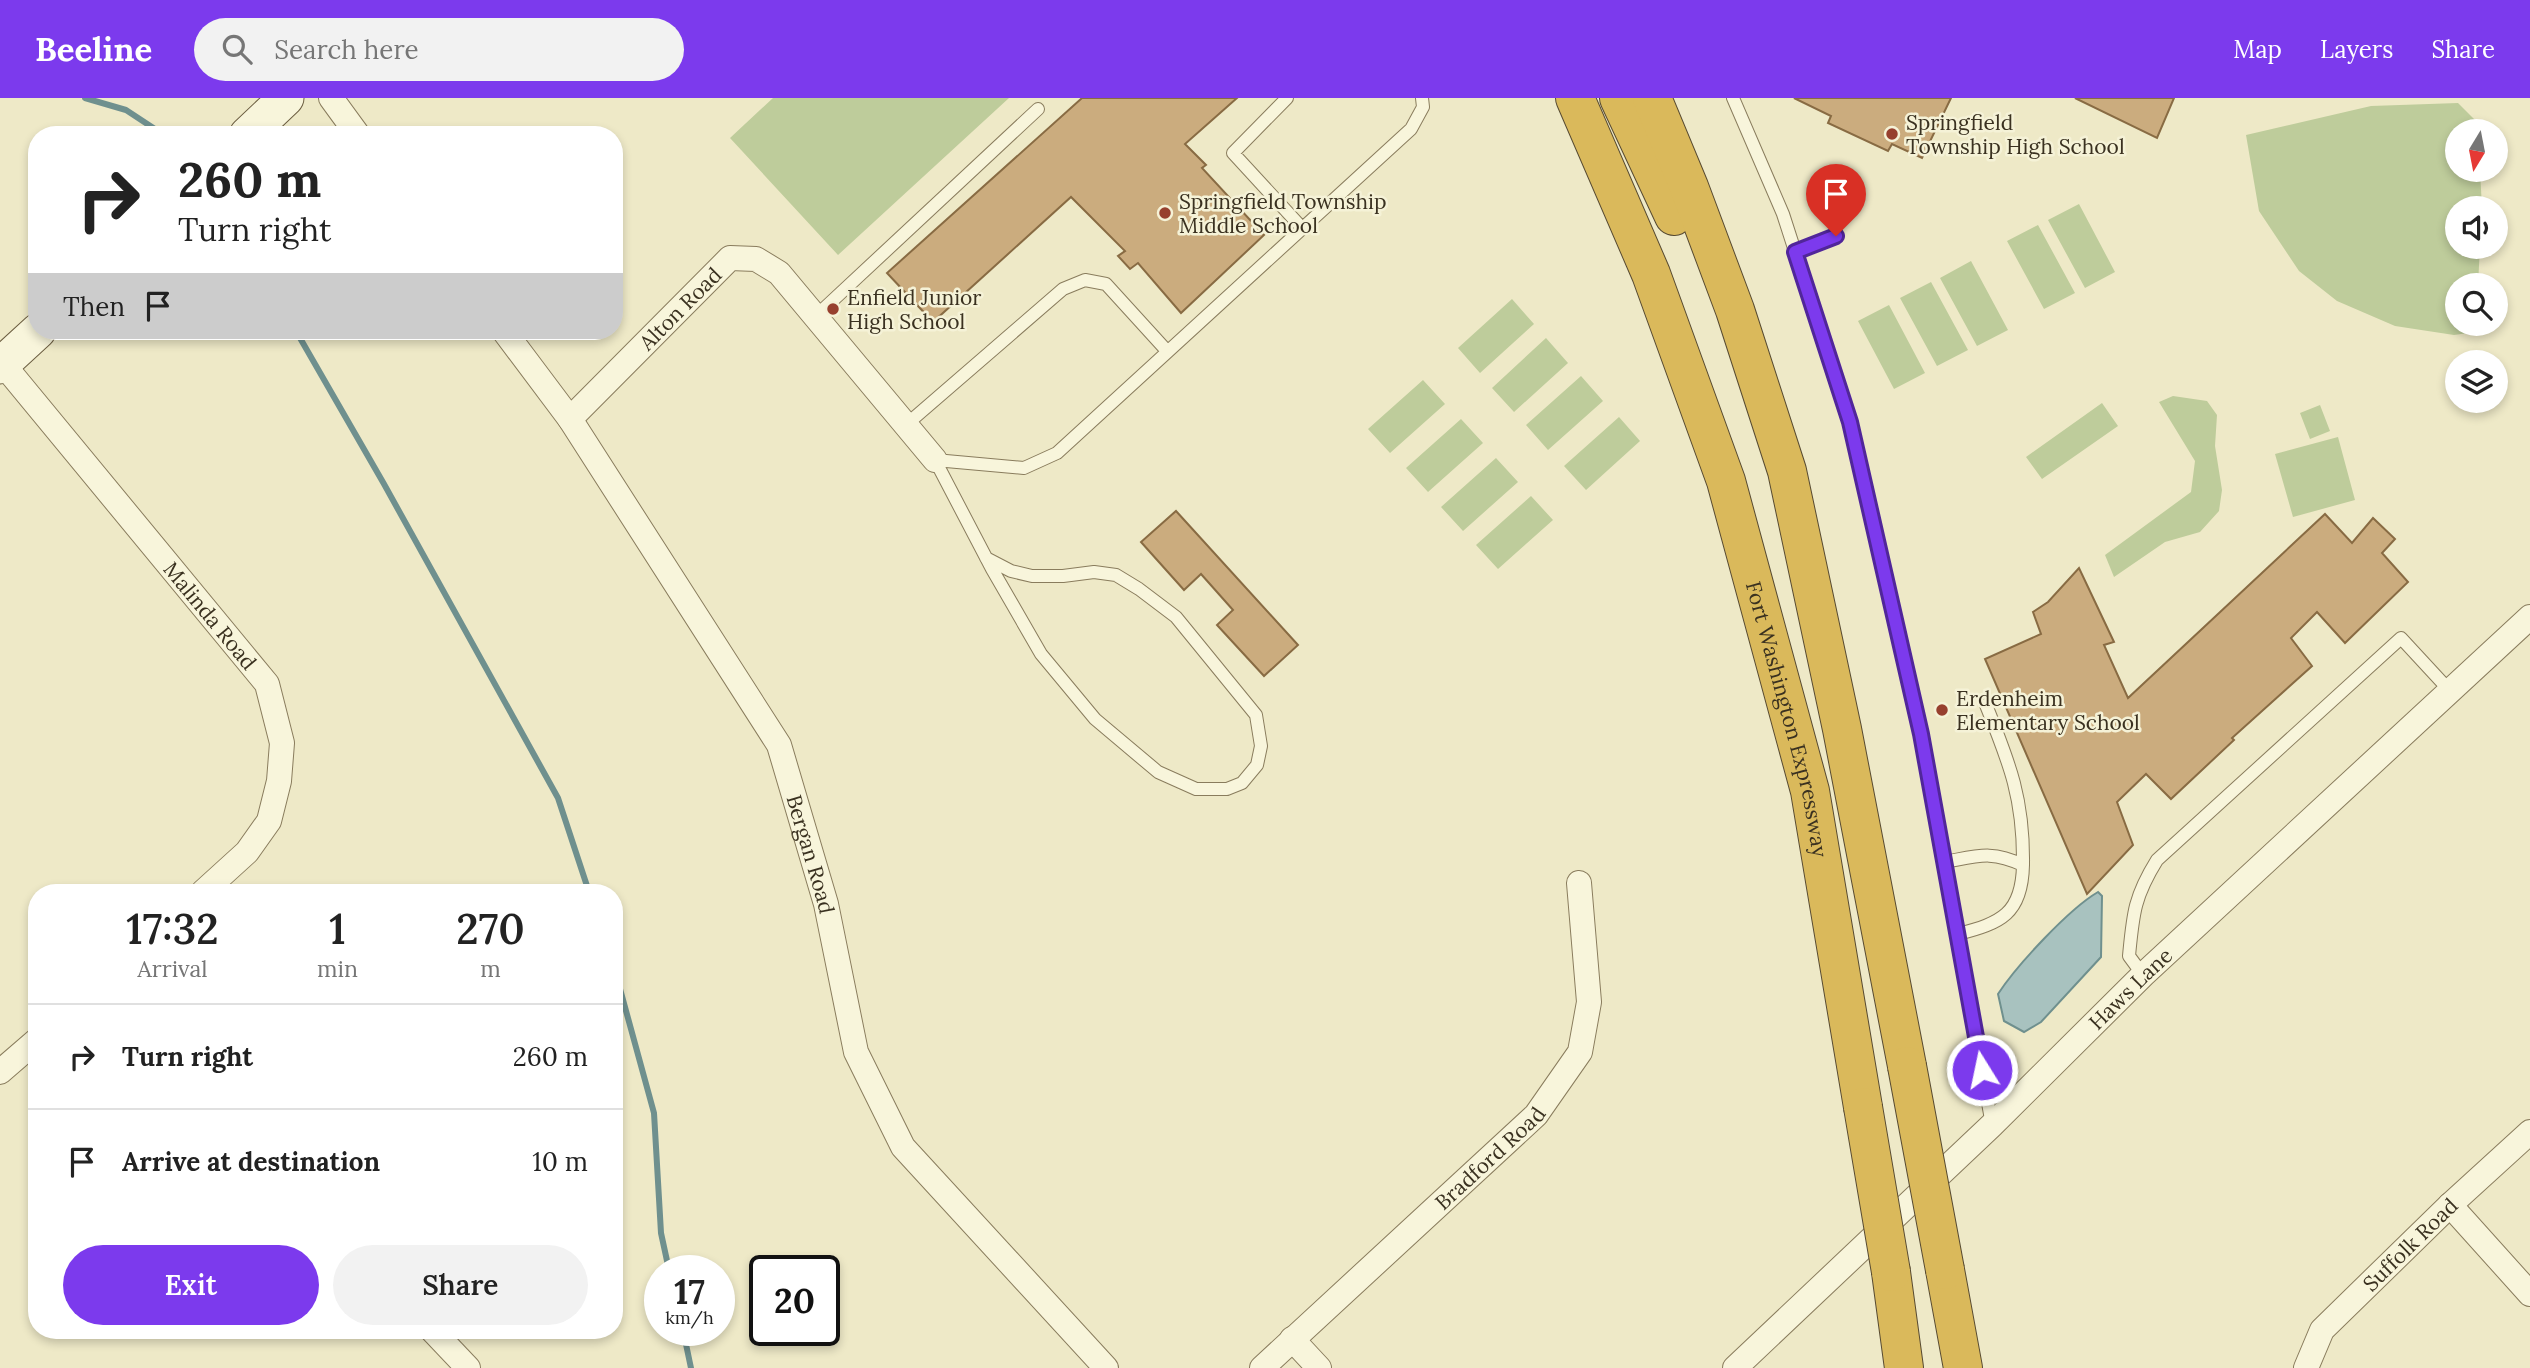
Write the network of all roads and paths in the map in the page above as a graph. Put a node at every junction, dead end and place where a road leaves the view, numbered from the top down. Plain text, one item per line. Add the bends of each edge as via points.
1 (286, 98) edge
2 (331, 98) edge
3 (1287, 98) edge
4 (1422, 98) edge
5 (1575, 98) edge
6 (1619, 98) edge
7 (1652, 98) edge
8 (1733, 98) edge
9 (1038, 109) dead end
10 (256, 126) edge
11 (351, 126) edge
12 (1303, 228) junction
13 (1836, 236) dead end
14 (1795, 252) junction
15 (816, 316) junction
16 (28, 340) edge
17 (511, 340) edge
18 (1167, 351) junction
19 (1, 365) edge
20 (570, 419) junction
21 (907, 424) junction
22 (935, 460) junction
23 (986, 558) junction
24 (2530, 617) edge
25 (2450, 691) junction
26 (1986, 705) dead end
27 (1842, 729) junction
28 (1944, 862) junction
29 (2023, 865) junction
30 (1579, 883) dead end
31 (211, 884) edge
32 (1958, 934) junction
33 (2143, 975) junction
34 (28, 1048) edge
35 (0, 1072) edge
36 (1992, 1125) junction
37 (2530, 1132) edge
38 (2450, 1205) junction
39 (2530, 1294) edge
40 (441, 1339) edge
41 (1292, 1339) junction
42 (468, 1368) edge
43 (1107, 1368) edge
44 (1262, 1368) edge
45 (1319, 1368) edge
46 (1735, 1368) edge
47 (1904, 1368) edge
48 (1963, 1368) edge
49 (2306, 1368) edge

1 - 10 main road
2 - 11 street
3 - 12 lane via 1233,153
4 - 12 lane via 1423,107 1411,129
5 - 47 highway, Fort Washington Expressway, bridge via 1651,274 1726,481 1810,791
6 - 27 highway via 1705,284 1770,467
7 - 27 highway via 1735,310 1787,471
8 - 14 lane
9 - 15 lane
12 - 18 lane
13 - 14 lane
14 - 28 lane via 1850,422 1921,734
15 - 20 street, Alton Road via 779,273 756,259 730,258
15 - 21 street, Alton Road
16 - 19 main road
17 - 20 street, Bergan Road
18 - 21 lane via 1106,284 1085,280 1063,289
18 - 22 lane via 1057,453 1024,468
19 - 31 street, Malinda Road via 267,684 282,743 269,821 247,852
20 - 43 street, Bergan Road via 779,745 826,904 856,1052 903,1147
21 - 22 street, Alton Road
22 - 23 lane
23 - 23 lane via 1041,654 1095,719 1158,772 1196,789 1227,789 1242,783 1257,765 1261,746 1256,715 1176,617 1116,575 1032,576
24 - 25 street, Haws Lane
25 - 33 street, Haws Lane
25 - 33 lane via 2401,638 2157,860 2141,887 2133,914 2129,957
26 - 29 lane via 2021,805
27 - 48 highway, bridge
28 - 29 lane via 1991,853
28 - 32 lane
29 - 32 lane via 2015,905 2001,920
30 - 41 street, Bradford Road via 1590,1002 1580,1052 1536,1115
32 - 36 lane
33 - 36 street, Haws Lane
34 - 35 street
36 - 46 street, Haws Lane
37 - 38 street, Suffolk Road
38 - 39 street
38 - 49 street, Suffolk Road via 2322,1330
40 - 42 street
41 - 44 street, Bradford Road
41 - 45 street

